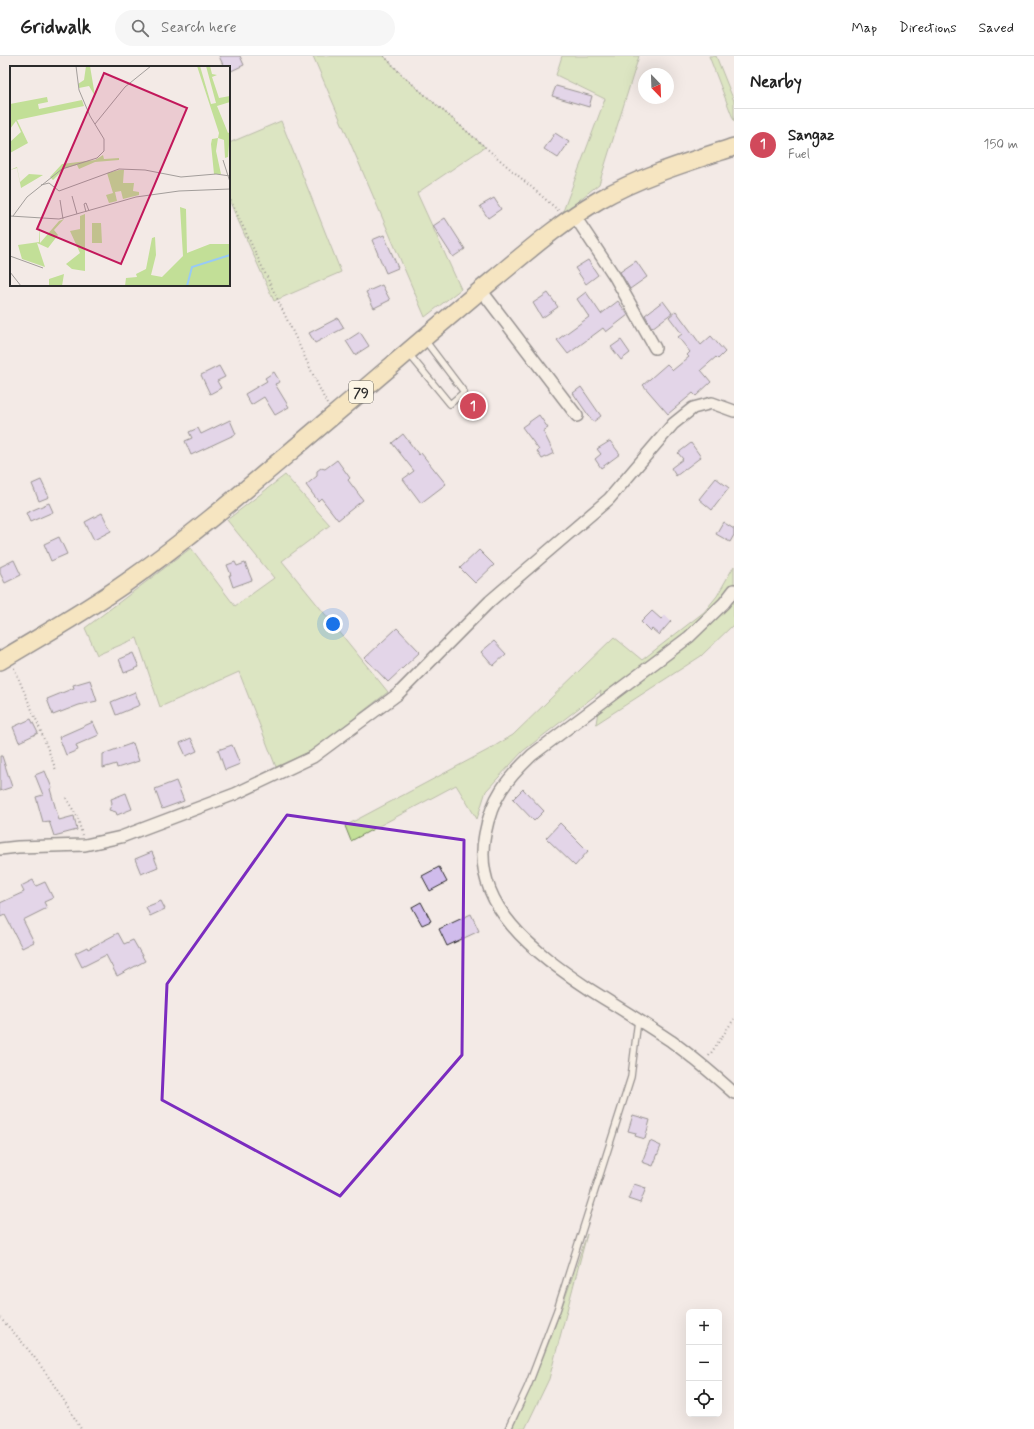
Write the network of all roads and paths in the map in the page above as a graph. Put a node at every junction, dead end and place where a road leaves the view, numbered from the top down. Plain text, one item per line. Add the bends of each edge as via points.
1 (384, 56) edge
2 (734, 147) edge
3 (230, 199) edge
4 (572, 217) junction
5 (481, 290) junction
6 (424, 338) junction
7 (655, 348) dead end
8 (407, 352) junction
9 (734, 411) edge
10 (333, 415) junction
11 (576, 416) dead end
12 (734, 590) edge
13 (4, 659) edge
14 (56, 770) dead end
15 (66, 798) dead end
16 (85, 845) junction
17 (0, 849) edge
18 (734, 1019) edge
19 (638, 1020) junction
20 (702, 1065) junction
21 (734, 1093) edge
22 (0, 1318) edge
23 (81, 1429) edge
24 (508, 1429) edge

1 - 4 path via 403,76
2 - 4 main road, 79 via 636,181
3 - 10 path
4 - 5 main road, 79
4 - 7 street via 615,277
5 - 6 main road, 79
5 - 11 street
6 - 8 main road, 79
6 - 8 lane via 464,392 450,404
8 - 10 main road, 79
9 - 16 street via 712,403 693,408 673,424 608,500 490,601 398,694 314,757 235,794 121,837
10 - 13 main road, 79 via 196,530 129,581
12 - 19 street via 724,604 689,637 532,755 515,772 493,804 482,846 483,864 493,897 522,938 564,972
13 - 14 path via 38,724
15 - 16 path via 78,818
16 - 17 street
18 - 20 path
19 - 20 street
19 - 24 lane via 631,1077 557,1310 528,1386
20 - 21 street
22 - 23 path via 40,1363

